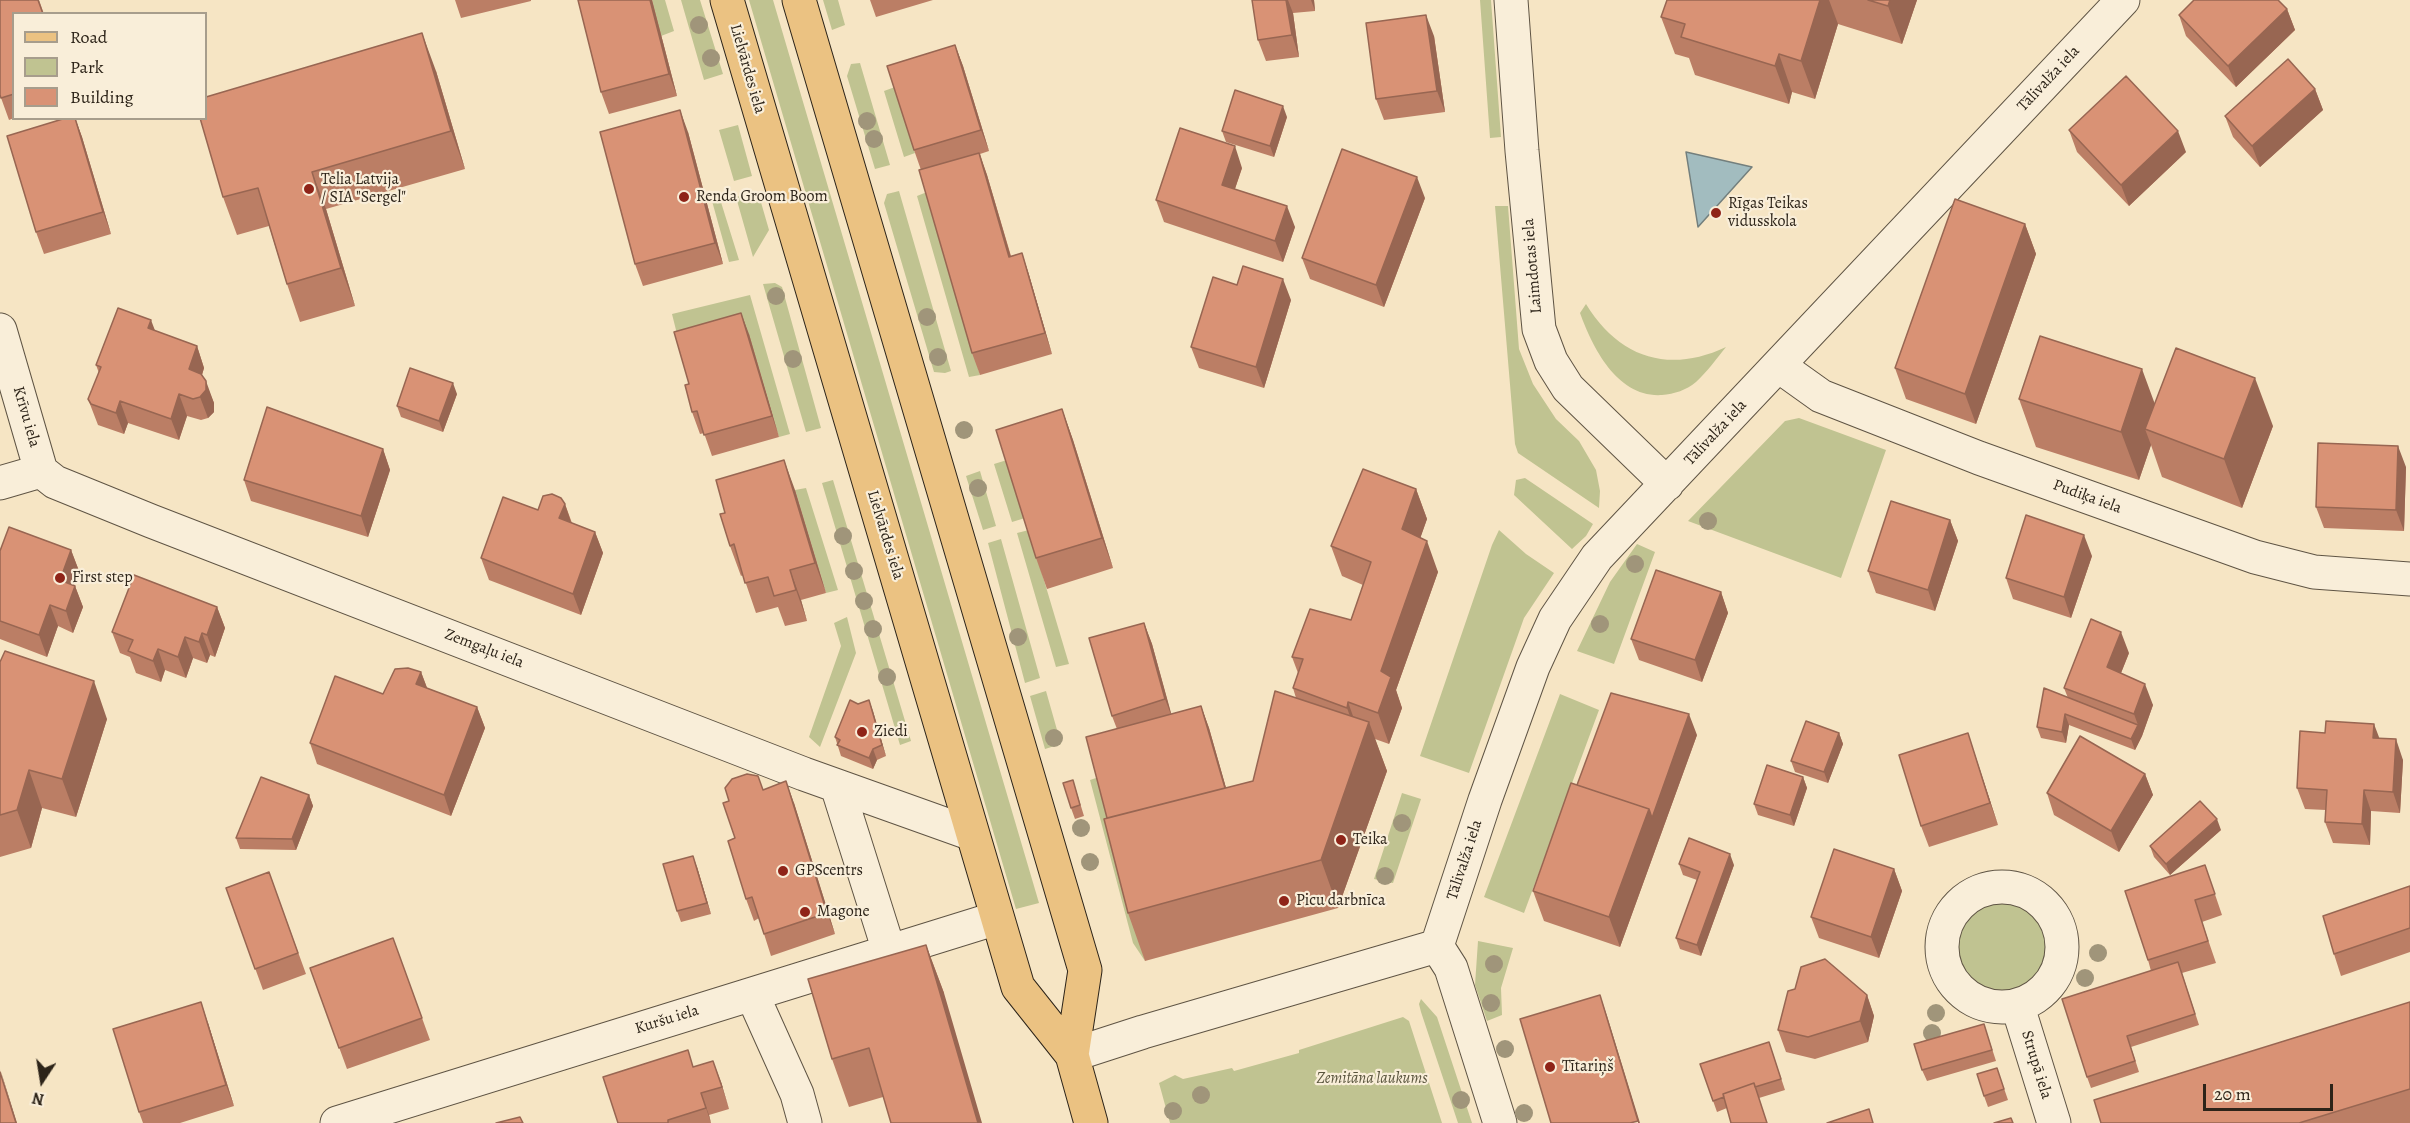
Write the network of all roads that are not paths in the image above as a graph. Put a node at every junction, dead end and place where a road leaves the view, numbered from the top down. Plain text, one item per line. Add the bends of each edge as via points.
1 (726, 0) edge
2 (799, 0) edge
3 (1510, 0) edge
4 (2123, 0) edge
5 (0, 330) edge
6 (1779, 366) junction
7 (42, 471) junction
8 (0, 483) edge
9 (1667, 484) junction
10 (2410, 579) edge
11 (837, 786) junction
12 (972, 834) junction
13 (997, 918) junction
14 (1437, 946) junction
15 (889, 951) junction
16 (752, 994) junction
17 (2018, 1007) dead end
18 (1072, 1055) junction
19 (337, 1123) edge
20 (805, 1123) edge
21 (1091, 1123) edge
22 (1500, 1123) edge
23 (2054, 1123) edge

1 - 12 main road, Lielvārdes iela
2 - 18 main road, Lielvārdes iela via 1085,970
3 - 9 street, Laimdotas iela via 1539,329 1551,361 1568,388
4 - 6 street, Tālivalža iela
5 - 7 street, Krīvu iela
6 - 9 street, Tālivalža iela
6 - 10 street, Pudiķa iela via 1821,396 1979,458 2255,557 2314,572
7 - 8 street
7 - 11 street, Zemgaļu iela via 55,482 151,521
9 - 14 street, Tālivalža iela via 1596,557 1555,619 1485,801
11 - 12 street, Zemgaļu iela
11 - 15 street
12 - 13 main road, Lielvārdes iela
13 - 15 street, Kuršu iela
13 - 18 main road, Lielvārdes iela via 1018,987
14 - 18 street
14 - 22 street via 1450,968
15 - 16 street, Kuršu iela
16 - 19 street, Kuršu iela
16 - 20 street via 797,1094
17 - 23 street, Strupā iela
18 - 21 main road, Lielvārdes iela

